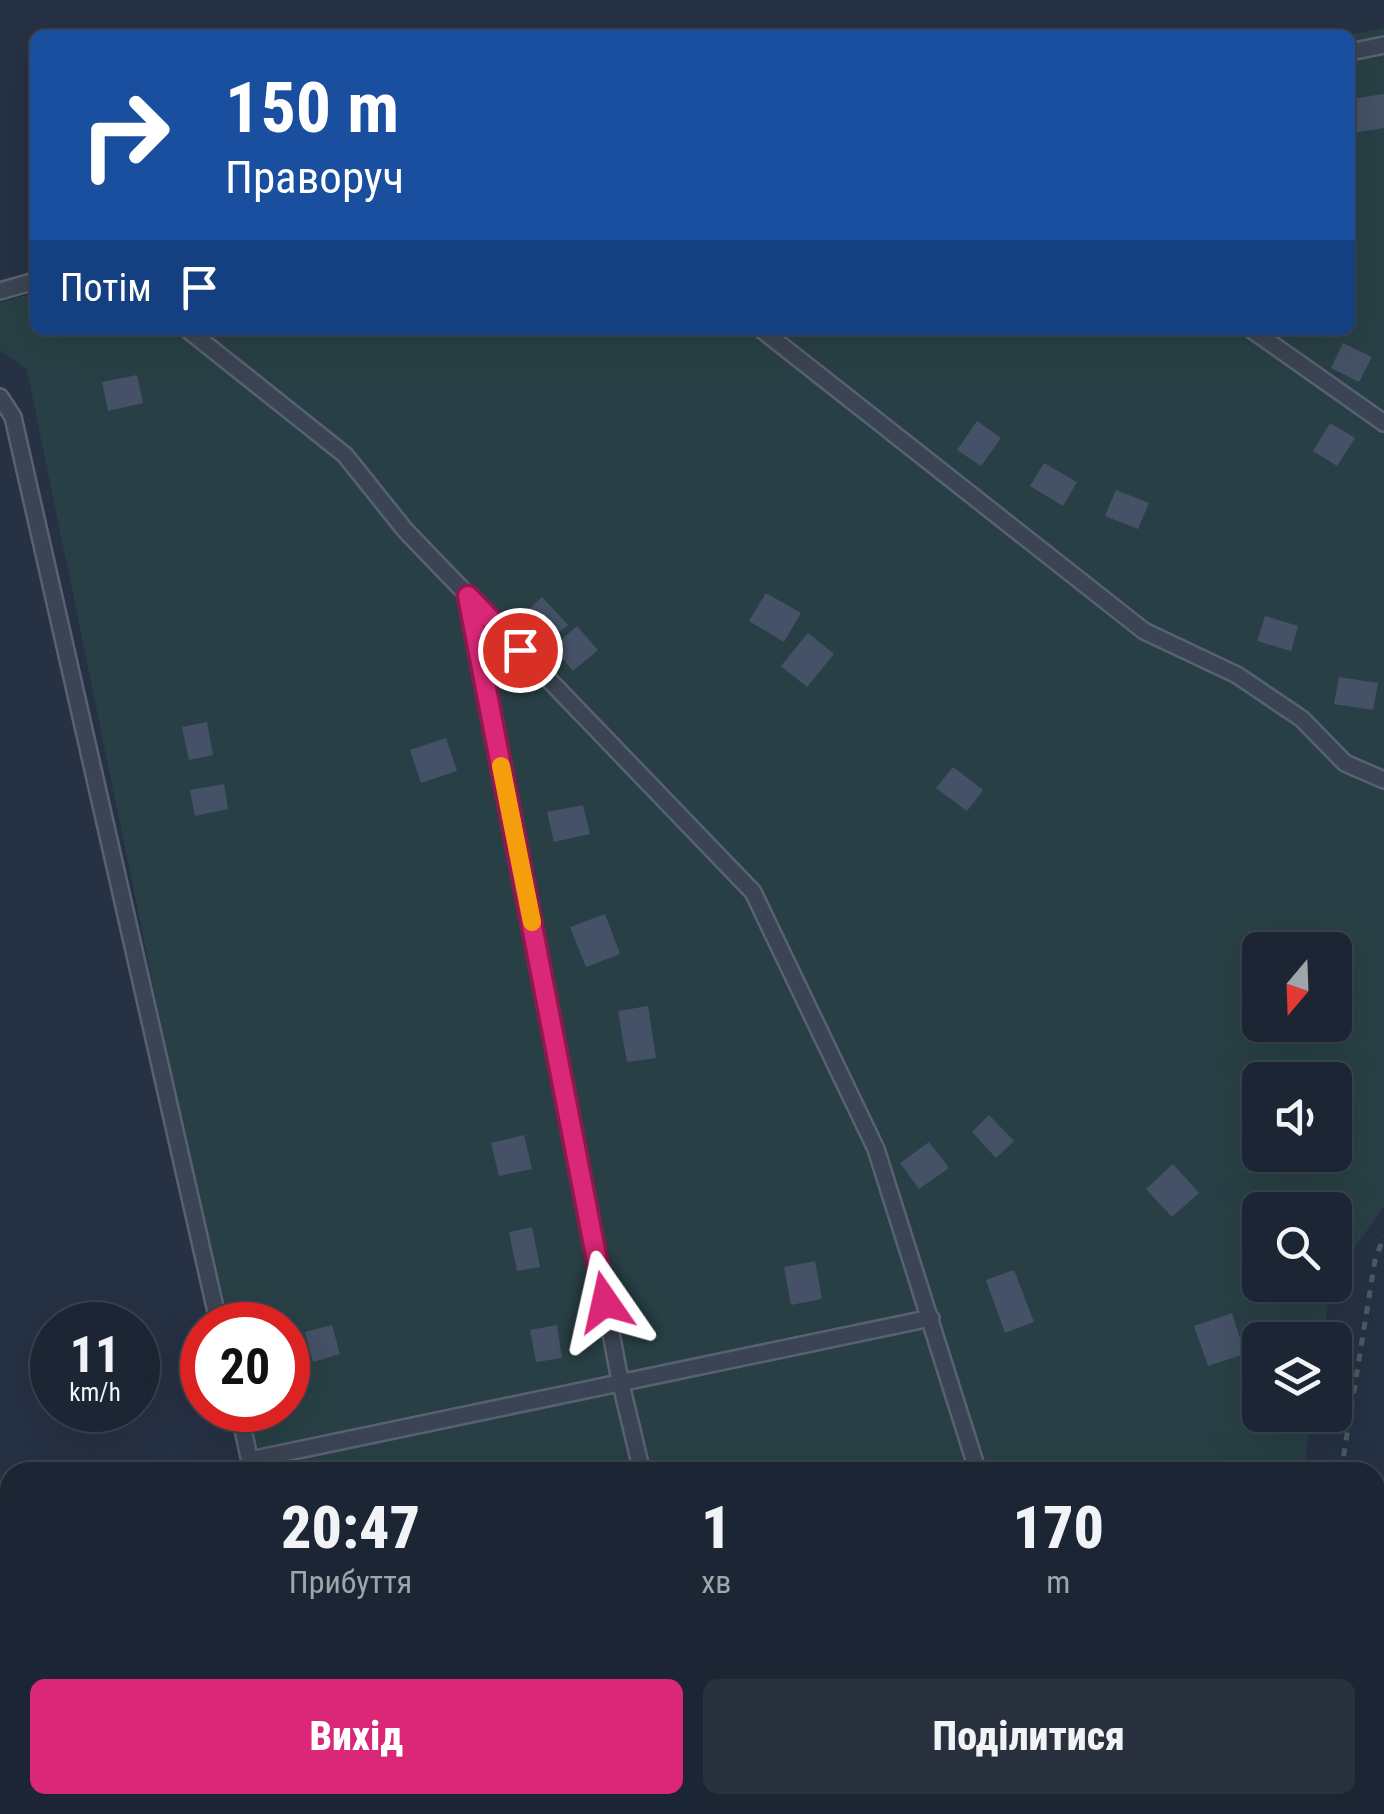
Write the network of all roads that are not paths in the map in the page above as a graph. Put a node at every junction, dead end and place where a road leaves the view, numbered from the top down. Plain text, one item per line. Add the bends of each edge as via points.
1 (1384, 45) edge
2 (1355, 51) edge
3 (30, 283) edge
4 (0, 292) edge
5 (194, 335) edge
6 (768, 335) edge
7 (1259, 335) edge
8 (0, 397) edge
9 (1384, 423) edge
10 (468, 596) junction
11 (1384, 780) edge
12 (215, 1302) edge
13 (931, 1318) junction
14 (620, 1380) junction
15 (244, 1432) edge
16 (250, 1462) edge
17 (268, 1462) edge
18 (640, 1462) edge
19 (975, 1462) edge

1 - 2 lane
3 - 4 lane
5 - 10 lane via 345,455
6 - 11 lane via 1144,631 1237,675 1302,718 1345,762
7 - 9 lane
8 - 12 lane via 13,417
10 - 13 lane via 754,892 876,1149
10 - 14 lane
13 - 14 lane
13 - 19 lane
14 - 17 lane
14 - 18 lane
15 - 16 lane

